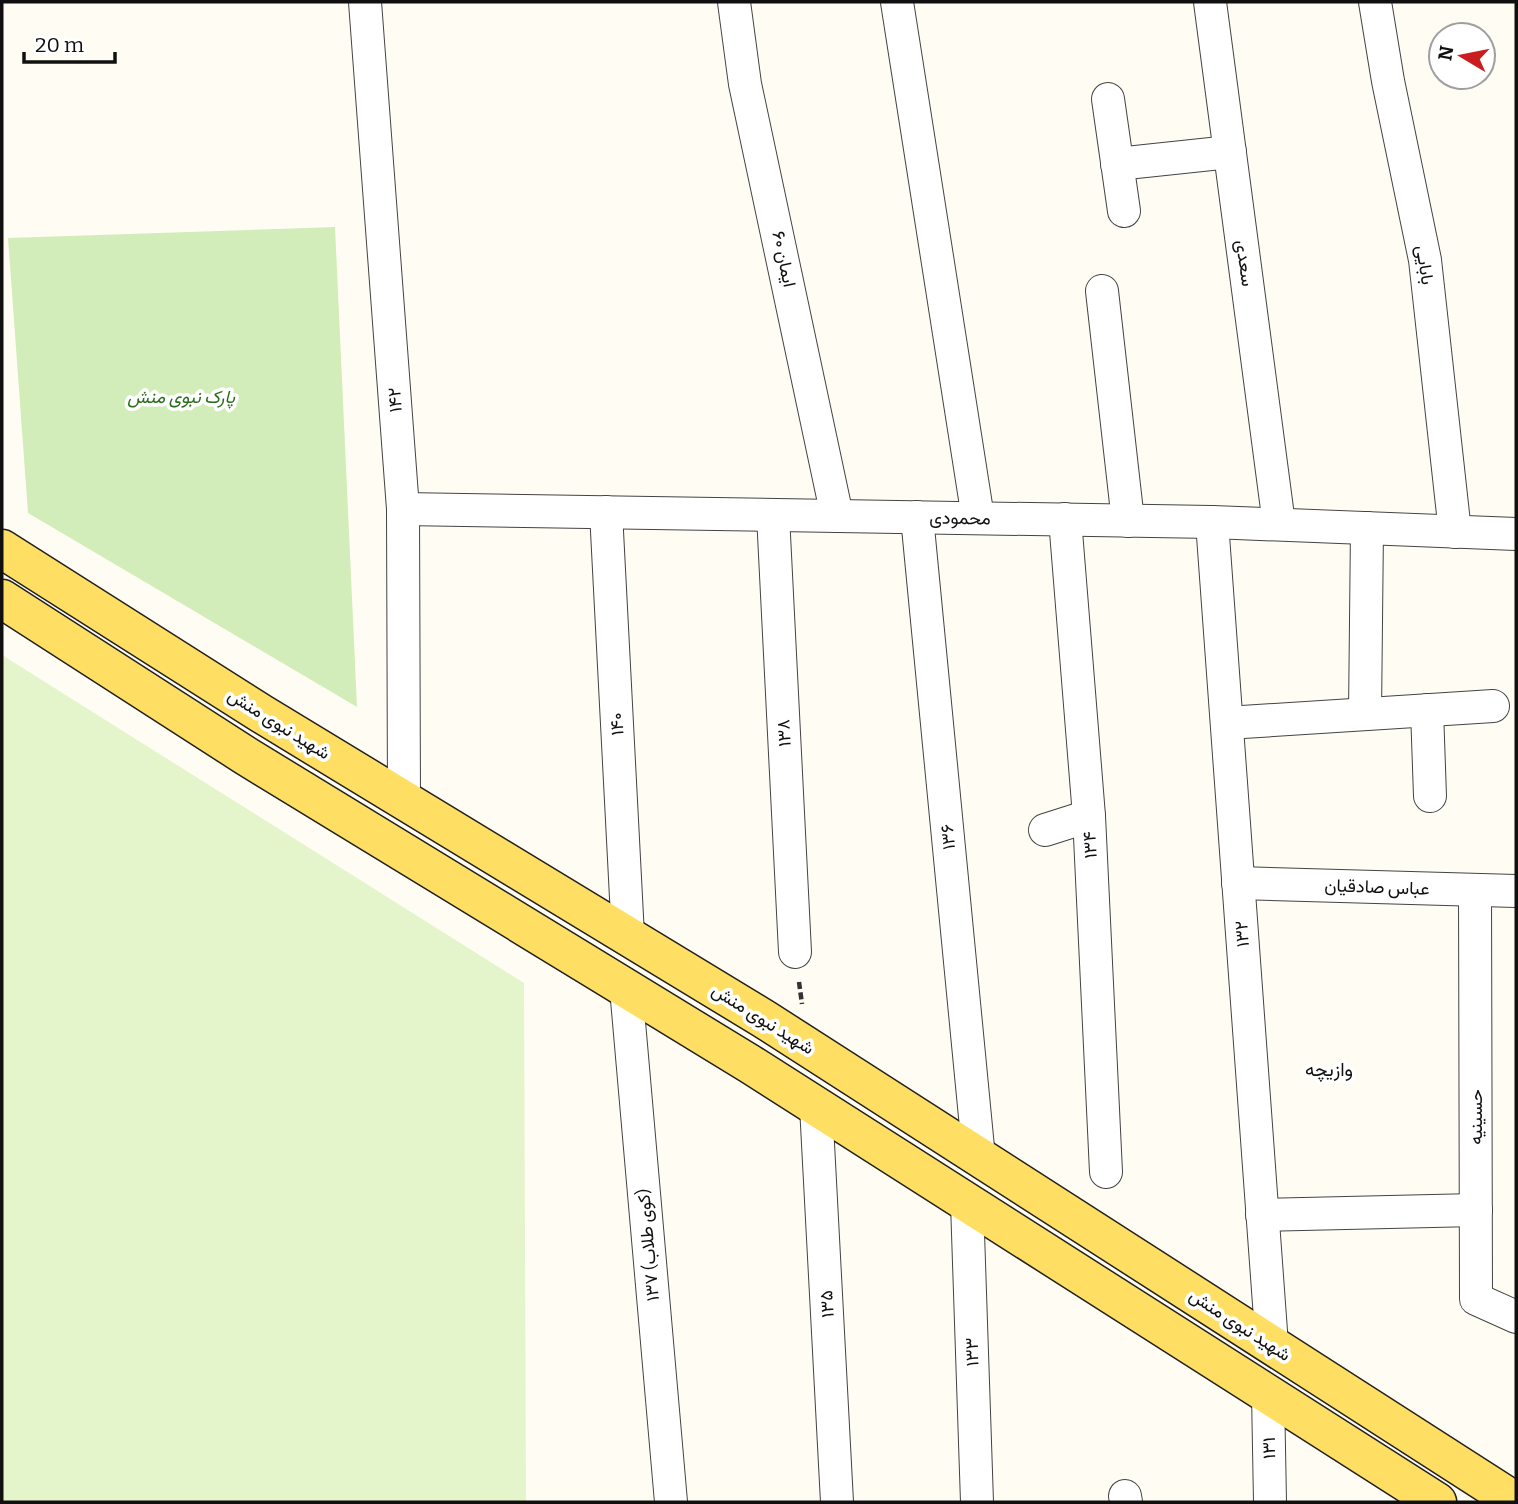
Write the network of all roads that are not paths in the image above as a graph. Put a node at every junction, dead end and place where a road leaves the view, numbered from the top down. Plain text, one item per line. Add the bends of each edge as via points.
1 (365, 2) edge
2 (734, 2) edge
3 (897, 2) edge
4 (1210, 2) edge
5 (1375, 2) edge
6 (1108, 99) dead end
7 (1230, 152) junction
8 (1117, 164) junction
9 (1124, 211) dead end
10 (1102, 291) dead end
11 (403, 509) junction
12 (606, 512) junction
13 (773, 515) junction
14 (837, 516) junction
15 (917, 517) junction
16 (978, 518) junction
17 (1065, 519) junction
18 (1128, 521) junction
19 (1212, 522) junction
20 (1279, 524) junction
21 (1367, 528) junction
22 (1455, 531) junction
23 (1516, 534) edge
24 (2, 549) edge
25 (2, 599) edge
26 (1493, 706) dead end
27 (1426, 710) junction
28 (1366, 714) junction
29 (1227, 723) junction
30 (1430, 796) dead end
31 (404, 800) junction
32 (1089, 816) junction
33 (1045, 830) dead end
34 (1238, 883) junction
35 (1475, 890) junction
36 (1516, 891) edge
37 (628, 936) junction
38 (795, 952) dead end
39 (626, 988) junction
40 (816, 1106) junction
41 (979, 1157) junction
42 (1106, 1172) dead end
43 (967, 1203) junction
44 (1476, 1210) junction
45 (1262, 1215) junction
46 (1516, 1317) edge
47 (1272, 1345) junction
48 (1268, 1394) junction
49 (671, 1502) edge
50 (838, 1502) edge
51 (977, 1502) edge
52 (1270, 1502) edge
53 (1437, 1502) edge
54 (1516, 1502) edge

1 - 11 street, ۱۴۲
2 - 14 street, ایمان ۶۰ via 745,85
3 - 16 street
4 - 7 street, سعدی
5 - 22 street, بابایی via 1425,260
6 - 8 street
7 - 8 street
7 - 20 street, سعدی
8 - 9 street
10 - 18 street
11 - 12 street, محمودی
11 - 31 street, ۱۴۲
12 - 13 street, محمودی
12 - 37 street, ۱۴۰
13 - 14 street, محمودی
13 - 38 street, ۱۳۸
14 - 15 street, محمودی
15 - 16 street, محمودی
15 - 41 street, ۱۳۶
16 - 17 street, محمودی
17 - 18 street, محمودی
17 - 32 street, ۱۳۴
18 - 19 street, محمودی
19 - 20 street, محمودی
19 - 29 street, ۱۳۲
20 - 21 street, محمودی
21 - 22 street, محمودی
21 - 28 street
22 - 23 street, محمودی
24 - 31 main road, شهید نبوی منش
25 - 39 main road via 246,756
26 - 27 street
27 - 28 street
27 - 30 street
28 - 29 street
29 - 34 street, ۱۳۲
31 - 37 main road, شهید نبوی منش
32 - 33 street
32 - 42 street, ۱۳۴
34 - 35 street, عباس صادقیان
34 - 45 street, ۱۳۲
35 - 36 street, عباس صادقیان
35 - 44 street, حسینیه
37 - 41 main road, شهید نبوی منش
39 - 40 main road
39 - 49 street, ۱۳۷ (کوی طلاب)
40 - 43 main road
40 - 50 street, ۱۳۵
41 - 47 main road, شهید نبوی منش
43 - 48 main road
43 - 51 street, ۱۳۳
44 - 45 street
44 - 46 street, حسینیه via 1476,1299
45 - 47 street, ۱۳۲
47 - 54 main road, شهید نبوی منش
48 - 52 street, ۱۳۱
48 - 53 main road

